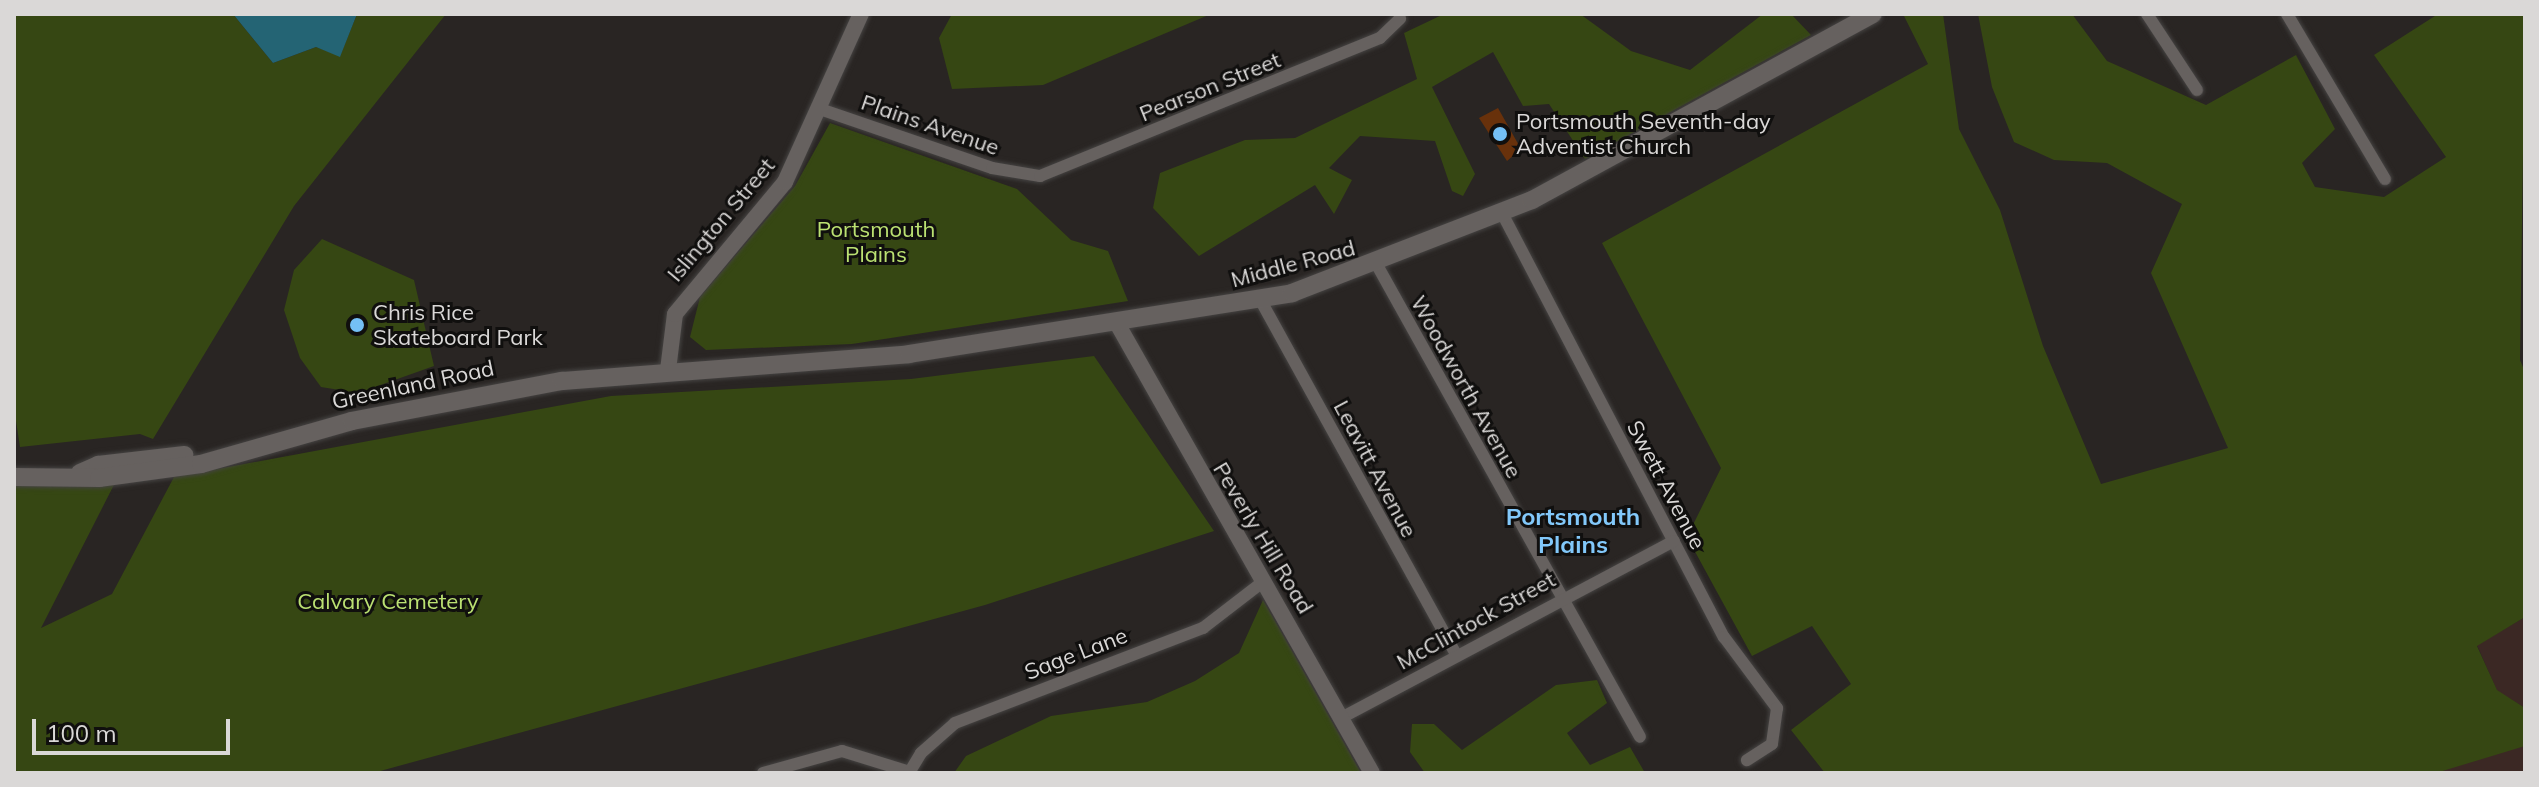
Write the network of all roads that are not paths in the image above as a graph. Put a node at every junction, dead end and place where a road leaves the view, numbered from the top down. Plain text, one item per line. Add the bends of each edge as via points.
1 (861, 14) edge
2 (1873, 14) edge
3 (2147, 14) edge
4 (2287, 14) edge
5 (1400, 19) dead end
6 (2197, 90) dead end
7 (820, 109) junction
8 (1027, 178) joint
9 (2385, 179) dead end
10 (1502, 213) junction
11 (1377, 265) junction
12 (1261, 301) junction
13 (1118, 325) junction
14 (668, 370) junction
15 (14, 477) edge
16 (1674, 541) junction
17 (1264, 581) junction
18 (1563, 596) junction
19 (1456, 654) junction
20 (1341, 718) junction
21 (1640, 737) dead end
22 (1747, 760) dead end
23 (909, 772) edge
24 (763, 773) edge
25 (1372, 773) edge

1 - 7 street, Islington Street
2 - 10 main road, Middle Road
3 - 6 street
4 - 9 street
5 - 8 street, Pearson Street via 1380,38
7 - 8 street, Plains Avenue
7 - 14 street, Islington Street via 785,182 681,304 669,335
10 - 11 main road, Middle Road
10 - 16 street, Swett Avenue
11 - 12 main road, Middle Road
11 - 18 street, Woodworth Avenue
12 - 13 main road, Middle Road
12 - 19 street, Leavitt Avenue
13 - 14 main road, Middle Road via 909,354
13 - 17 street, Peverly Hill Road
14 - 15 main road, Greenland Road via 475,395 163,464
16 - 18 street, McClintock Street
16 - 22 street, Swett Avenue via 1724,637 1777,708 1772,744
17 - 20 street, Peverly Hill Road
17 - 23 street, Sage Lane via 1203,628 955,723
18 - 19 street, McClintock Street
18 - 21 street, Woodworth Avenue
19 - 20 street, McClintock Street
20 - 25 street, Peverly Hill Road
23 - 24 street, Sage Lane via 842,751

